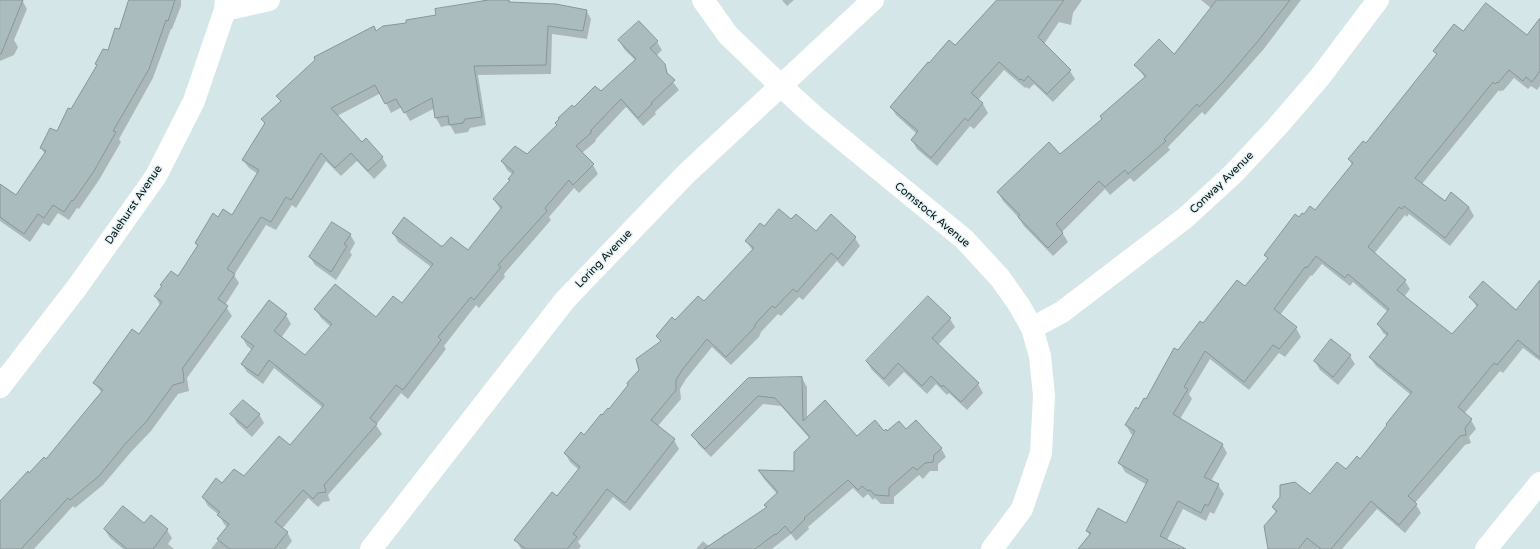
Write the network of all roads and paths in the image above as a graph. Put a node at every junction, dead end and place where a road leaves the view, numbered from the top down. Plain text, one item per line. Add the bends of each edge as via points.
1 (269, 0) edge
2 (703, 0) edge
3 (873, 0) edge
4 (1378, 0) edge
5 (225, 5) edge
6 (781, 86) junction
7 (1032, 328) junction
8 (0, 387) edge
9 (1540, 483) edge
10 (371, 549) edge
11 (992, 549) edge
12 (1486, 549) edge

1 - 5 street
2 - 6 street, Comstock Avenue via 728,35
3 - 6 street, Loring Avenue
4 - 7 street, Conway Avenue via 1320,77 1233,174 1185,218 1062,312
5 - 8 street, Dalehurst Avenue via 194,101 156,176 78,286
6 - 7 street, Comstock Avenue via 964,239 1000,278
6 - 10 street, Loring Avenue via 686,174 565,300
7 - 11 street, Comstock Avenue via 1040,356 1044,396 1041,453 1022,509
9 - 12 street

